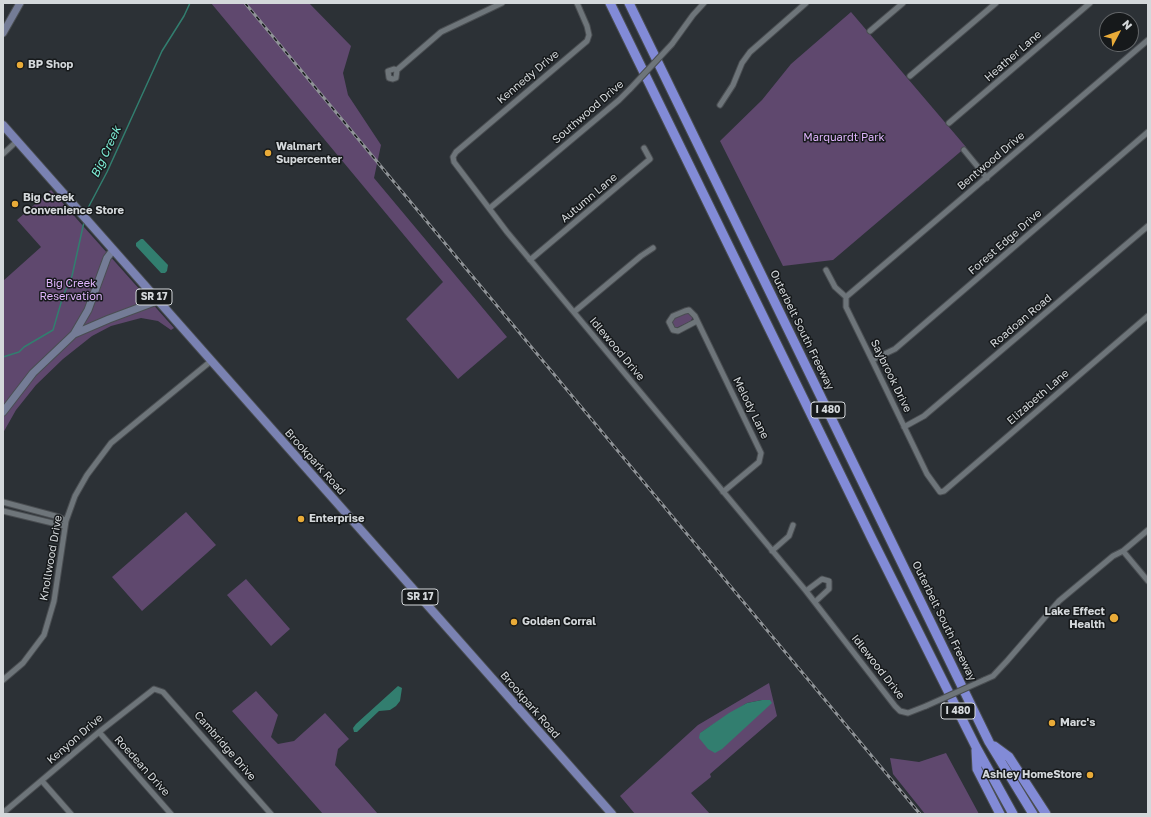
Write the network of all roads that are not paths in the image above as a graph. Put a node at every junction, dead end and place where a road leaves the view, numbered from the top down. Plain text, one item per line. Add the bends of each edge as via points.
1 (20, 3) edge
2 (502, 3) edge
3 (577, 3) edge
4 (610, 3) edge
5 (629, 3) edge
6 (704, 3) edge
7 (806, 3) edge
8 (903, 3) edge
9 (996, 3) edge
10 (1090, 3) edge
11 (870, 31) dead end
12 (3, 33) edge
13 (1148, 40) edge
14 (397, 70) dead end
15 (910, 76) dead end
16 (720, 105) dead end
17 (949, 123) dead end
18 (3, 126) edge
19 (1148, 132) edge
20 (17, 141) junction
21 (644, 148) dead end
22 (964, 150) dead end
23 (3, 154) edge
24 (453, 157) joint
25 (988, 178) junction
26 (490, 208) junction
27 (1148, 226) edge
28 (653, 248) dead end
29 (113, 250) junction
30 (530, 260) junction
31 (826, 270) dead end
32 (846, 297) junction
33 (157, 301) junction
34 (574, 312) junction
35 (1148, 316) edge
36 (697, 320) junction
37 (74, 334) junction
38 (872, 360) junction
39 (211, 361) junction
40 (3, 412) edge
41 (904, 427) junction
42 (723, 492) junction
43 (940, 492) joint
44 (5, 502) edge
45 (4, 511) edge
46 (35, 511) junction
47 (34, 519) junction
48 (66, 524) junction
49 (793, 525) dead end
50 (1148, 530) edge
51 (772, 551) junction
52 (1123, 551) junction
53 (1148, 581) edge
54 (806, 591) junction
55 (815, 602) junction
56 (3, 680) edge
57 (163, 692) joint
58 (99, 732) junction
59 (989, 742) junction
60 (976, 747) junction
61 (42, 781) junction
62 (3, 813) edge
63 (71, 814) edge
64 (171, 814) edge
65 (271, 814) edge
66 (612, 814) edge
67 (1000, 814) edge
68 (1013, 814) edge
69 (1033, 814) edge
70 (1046, 814) edge

1 - 12 street
2 - 14 street via 441,32
3 - 24 street, Kennedy Drive via 588,30 587,41
4 - 60 highway, I 480
5 - 59 highway, Outerbelt South Freeway / I 480
6 - 26 street, Southwood Drive, bridge via 672,44 619,100
7 - 16 street via 750,52 742,63 734,85
8 - 11 street
9 - 15 street
10 - 17 street, Heather Lane
13 - 25 street, Bentwood Drive
18 - 20 main road, Brookpark Road / SR 17
19 - 38 street, Forest Edge Drive via 895,349
20 - 23 street
20 - 29 main road, Brookpark Road / SR 17
21 - 30 street, Autumn Lane via 650,159
22 - 25 street
24 - 26 street, Idlewood Drive via 456,166
25 - 32 street, Bentwood Drive
26 - 30 street, Idlewood Drive
27 - 41 street, Roadoan Road via 924,416
28 - 34 street
29 - 33 main road, Brookpark Road / SR 17
29 - 37 street via 107,258 88,310
30 - 34 street, Idlewood Drive
31 - 32 street via 835,287
32 - 38 street, Saybrook Drive via 846,308
33 - 37 street
33 - 39 main road, Brookpark Road / SR 17
34 - 42 street, Idlewood Drive
35 - 43 street, Elizabeth Lane
36 - 36 street via 689,310 673,316 669,322 673,330 678,331
36 - 42 street, Melody Lane via 761,453 759,462
37 - 40 street via 33,373
38 - 41 street, Saybrook Drive
39 - 48 street, Knollwood Drive via 111,443 75,496
39 - 66 main road, Brookpark Road / SR 17
41 - 43 street, Saybrook Drive via 927,474
42 - 51 street, Idlewood Drive
44 - 45 street
44 - 46 street
45 - 47 street
46 - 47 street
46 - 48 street via 59,517
47 - 48 street
48 - 56 street, Knollwood Drive via 54,601 44,635 23,663
49 - 51 street via 789,536
50 - 52 street, Idlewood Drive
51 - 54 street, Idlewood Drive
52 - 53 street
52 - 55 street, Idlewood Drive, bridge via 1113,556 1059,601 993,676 911,712 898,710
54 - 55 street, Idlewood Drive
54 - 55 street via 822,579 829,581 830,588
57 - 58 street, Kenyon Drive via 154,688 149,691
57 - 65 street, Cambridge Drive
58 - 61 street, Kenyon Drive
58 - 64 street, Roedean Drive
59 - 69 highway, Outerbelt South Freeway / I 480
59 - 70 highway via 1009,757
60 - 67 highway via 977,769
60 - 68 highway, I 480
61 - 62 street, Kenyon Drive
61 - 63 street

